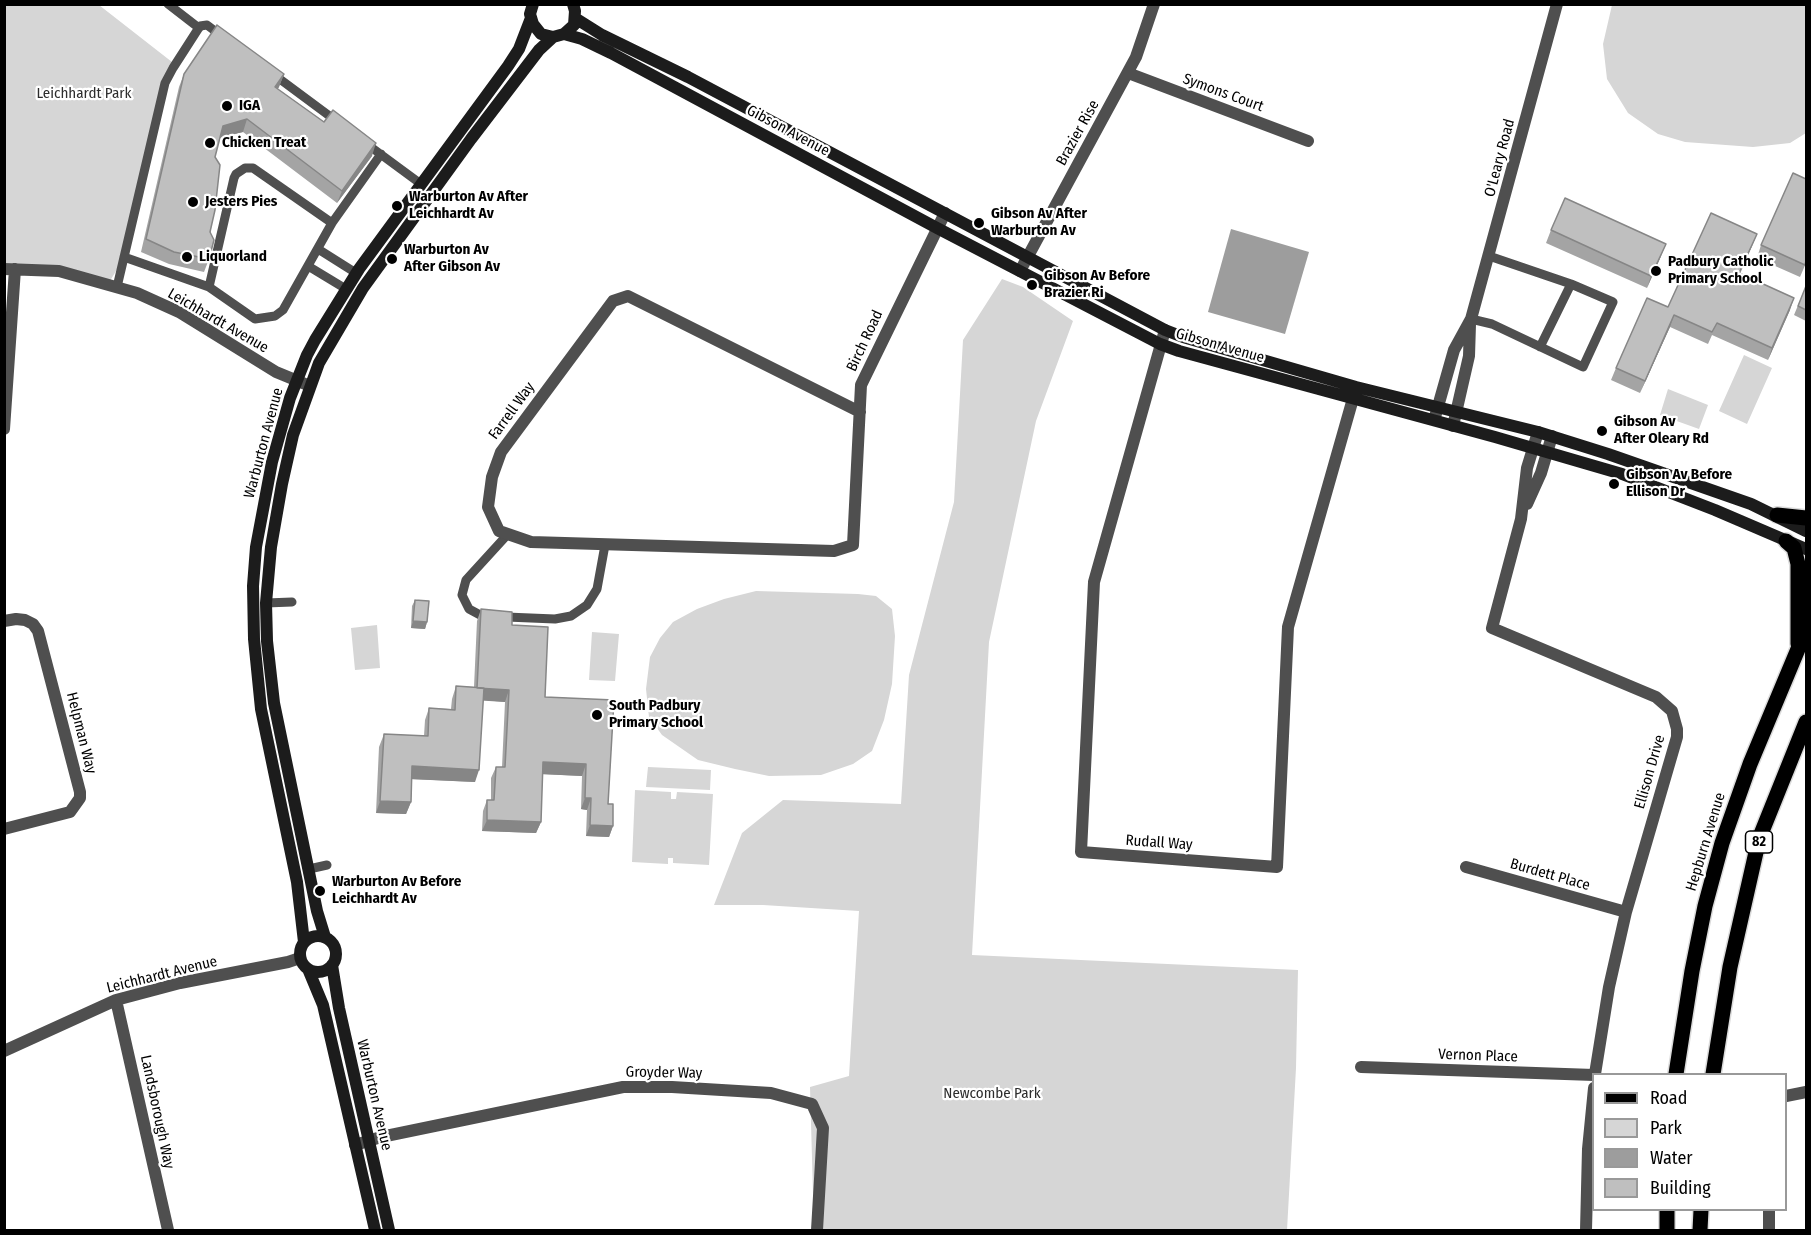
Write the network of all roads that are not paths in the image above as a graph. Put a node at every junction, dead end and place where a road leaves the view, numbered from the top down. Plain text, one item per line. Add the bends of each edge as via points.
1 (168, 4) edge
2 (573, 4) edge
3 (1154, 4) edge
4 (1557, 4) edge
5 (530, 10) edge
6 (576, 18) junction
7 (199, 28) junction
8 (559, 36) junction
9 (229, 41) edge
10 (267, 69) edge
11 (1128, 74) junction
12 (343, 126) edge
13 (353, 133) edge
14 (1308, 141) dead end
15 (381, 154) junction
16 (421, 184) junction
17 (945, 213) junction
18 (332, 223) junction
19 (937, 228) junction
20 (318, 249) junction
21 (1489, 256) junction
22 (124, 257) junction
23 (1027, 257) junction
24 (308, 266) junction
25 (10, 269) edge
26 (1020, 272) junction
27 (356, 273) junction
28 (1571, 284) junction
29 (210, 286) junction
30 (117, 287) junction
31 (346, 289) junction
32 (1471, 320) junction
33 (1165, 330) junction
34 (1160, 344) junction
35 (1540, 347) junction
36 (297, 381) junction
37 (310, 386) junction
38 (1356, 387) junction
39 (1352, 399) junction
40 (1438, 406) junction
41 (860, 412) junction
42 (1458, 412) junction
43 (1434, 421) junction
44 (1453, 426) junction
45 (4, 429) edge
46 (1538, 432) junction
47 (1552, 436) junction
48 (1533, 448) junction
49 (1547, 453) junction
50 (1777, 515) junction
51 (1806, 518) edge
52 (1521, 519) junction
53 (1806, 531) edge
54 (508, 534) junction
55 (1786, 541) junction
56 (605, 544) junction
57 (1806, 549) edge
58 (292, 602) dead end
59 (266, 603) junction
60 (4, 621) edge
61 (1806, 630) edge
62 (1797, 650) junction
63 (1806, 722) edge
64 (4, 829) edge
65 (327, 866) dead end
66 (1466, 867) dead end
67 (309, 869) junction
68 (1626, 912) junction
69 (325, 937) junction
70 (304, 942) junction
71 (300, 958) junction
72 (332, 965) junction
73 (308, 969) junction
74 (116, 1000) junction
75 (4, 1051) edge
76 (1361, 1067) dead end
77 (1594, 1073) edge
78 (1676, 1073) edge
79 (1713, 1073) edge
80 (1592, 1075) edge
81 (1806, 1092) edge
82 (1787, 1096) edge
83 (1592, 1100) edge
84 (369, 1141) junction
85 (355, 1145) junction
86 (1667, 1211) edge
87 (1701, 1211) edge
88 (1769, 1211) edge
89 (168, 1230) edge
90 (375, 1230) edge
91 (389, 1230) edge
92 (817, 1230) edge
93 (1586, 1230) edge
94 (1667, 1230) edge
95 (1700, 1230) edge
96 (1769, 1230) edge

1 - 7 lane
2 - 6 main road
3 - 11 street, Brazier Rise
4 - 21 street, O'Leary Road
5 - 8 main road via 536,30
5 - 16 main road, Warburton Avenue via 519,48 508,66
6 - 8 main road, Warburton Avenue via 574,25
6 - 17 main road, Gibson Avenue
7 - 9 lane via 207,25
7 - 22 lane via 162,93
8 - 19 main road, Gibson Avenue via 582,39 611,53
8 - 37 main road, Warburton Avenue via 539,50 363,288 319,363
10 - 12 lane
11 - 14 street, Symons Court
11 - 23 street, Brazier Rise
13 - 15 lane
15 - 16 lane
15 - 18 lane
16 - 27 main road, Warburton Avenue
17 - 19 street, Birch Road
17 - 23 main road, Gibson Avenue
18 - 20 lane
18 - 29 lane via 253,168 245,168 234,178
19 - 26 main road, Gibson Avenue
19 - 41 street, Birch Road via 861,385
20 - 24 lane
20 - 27 lane
21 - 28 lane
21 - 32 street, O'Leary Road
22 - 29 lane
22 - 30 lane
23 - 26 street, Brazier Rise
23 - 33 main road, Gibson Avenue
24 - 29 lane via 280,313 260,319
24 - 31 lane
25 - 30 street, Leichhardt Avenue via 58,270
25 - 45 street
26 - 34 main road, Gibson Avenue
27 - 31 main road, Warburton Avenue
28 - 35 lane
28 - 35 lane via 1613,302 1583,367
30 - 36 street, Leichhardt Avenue via 179,312
31 - 36 main road, Warburton Avenue via 311,347
32 - 35 lane via 1492,324
32 - 40 street, O'Leary Road via 1454,350
32 - 42 street, O'Leary Road via 1469,356
33 - 34 street, Rudall Way
33 - 38 main road, Gibson Avenue
34 - 39 main road, Gibson Avenue
34 - 39 street, Rudall Way via 1094,582 1082,852 1277,867 1288,627
36 - 37 street, Leichhardt Avenue
36 - 70 main road, Warburton Avenue via 265,495 256,547 253,606 261,709 297,882
37 - 59 main road, Warburton Avenue via 293,435 280,492
38 - 39 street, Rudall Way
38 - 40 main road, Gibson Avenue
39 - 43 main road, Gibson Avenue
40 - 42 main road, Gibson Avenue
40 - 43 street, O'Leary Road
41 - 54 street, Farrell Way via 628,296 613,301 501,452 492,477 488,507 499,531
41 - 56 street, Birch Road via 853,545 834,551
42 - 44 street, O'Leary Road
42 - 46 main road, Gibson Avenue
43 - 44 main road, Gibson Avenue
44 - 48 main road, Gibson Avenue
46 - 47 main road, Gibson Avenue
46 - 48 street, Ellison Drive
47 - 49 street, Ellison Drive
47 - 50 main road, Gibson Avenue via 1687,480
48 - 49 main road, Gibson Avenue
48 - 52 street, Ellison Drive
49 - 52 street, Ellison Drive
49 - 55 main road, Gibson Avenue via 1649,484
50 - 51 main road
50 - 53 main road, Gibson Avenue
52 - 68 street, Ellison Drive via 1492,628 1656,697 1675,719 1677,737
54 - 56 street via 531,542
54 - 56 lane via 466,580 462,595 470,609 482,616 571,616 586,605 597,589
55 - 57 main road, Gibson Avenue
55 - 62 main road via 1794,548 1798,564
58 - 59 lane
59 - 67 main road, Warburton Avenue via 274,703
60 - 64 street, Helpman Way via 26,620 38,631 80,798 63,815
61 - 62 main road, Hepburn Avenue / 82
62 - 78 main road, Hepburn Avenue / 82 via 1722,843 1692,971
63 - 79 main road, 82 via 1759,839 1730,967
65 - 67 lane
66 - 68 street, Burdett Place
67 - 69 main road, Warburton Avenue
68 - 77 street, Ellison Drive
69 - 70 main road via 314,936
69 - 72 main road via 335,949
70 - 71 main road
71 - 73 main road
71 - 74 street, Leichhardt Avenue
72 - 73 main road via 324,971
72 - 84 main road, Warburton Avenue
73 - 85 main road, Warburton Avenue via 323,1005
74 - 75 street, Leichhardt Avenue
74 - 89 street, Landsborough Way
76 - 80 street, Vernon Place
81 - 82 street
83 - 93 street
84 - 85 street, Groyder Way
84 - 91 main road, Warburton Avenue
84 - 92 street, Groyder Way via 623,1087 771,1093 812,1104 823,1128
85 - 90 main road, Warburton Avenue
86 - 94 main road
87 - 95 main road
88 - 96 street

